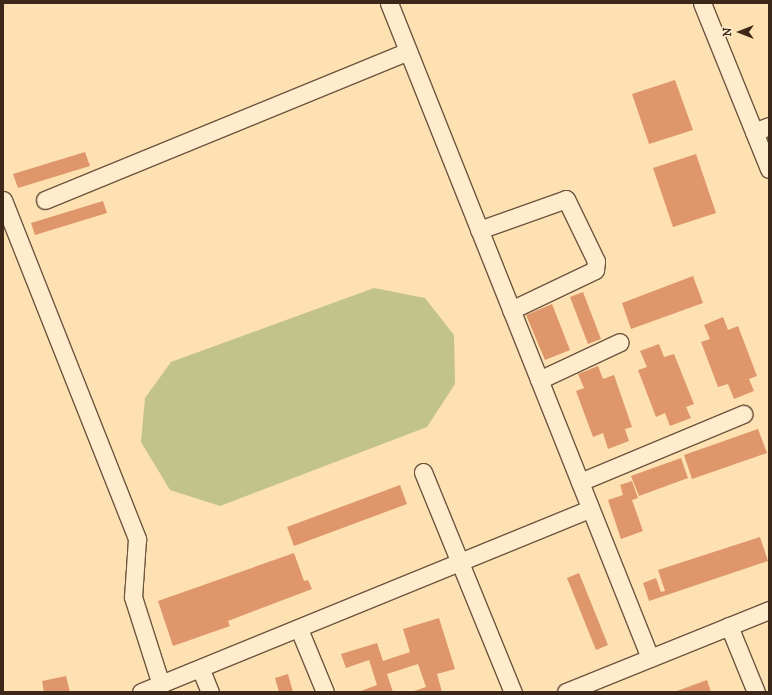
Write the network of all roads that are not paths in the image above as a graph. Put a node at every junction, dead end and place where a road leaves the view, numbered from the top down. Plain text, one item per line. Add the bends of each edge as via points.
1 (389, 3) edge
2 (702, 3) edge
3 (408, 51) junction
4 (762, 129) edge
5 (769, 169) edge
6 (3, 200) edge
7 (45, 200) dead end
8 (479, 230) junction
9 (511, 310) junction
10 (620, 342) dead end
11 (539, 380) junction
12 (743, 414) dead end
13 (423, 472) dead end
14 (580, 482) junction
15 (590, 509) junction
16 (461, 562) junction
17 (769, 610) edge
18 (729, 626) junction
19 (299, 629) junction
20 (650, 658) junction
21 (201, 670) junction
22 (161, 685) junction
23 (570, 691) edge
24 (141, 692) edge
25 (210, 692) edge
26 (325, 692) edge
27 (513, 692) edge
28 (756, 692) edge

1 - 3 lane
2 - 4 lane
3 - 7 lane
3 - 8 lane
4 - 5 lane
6 - 22 lane via 137,539 133,597
8 - 9 lane
8 - 9 lane via 566,199 596,261 595,270
9 - 11 lane
10 - 11 lane
11 - 14 lane
12 - 14 lane
13 - 16 lane
14 - 15 lane
15 - 16 lane
15 - 20 lane
16 - 19 lane
16 - 27 lane
17 - 18 lane
18 - 20 lane
18 - 28 lane
19 - 21 lane
19 - 26 lane
20 - 23 lane
21 - 22 lane
21 - 25 lane
22 - 24 lane

